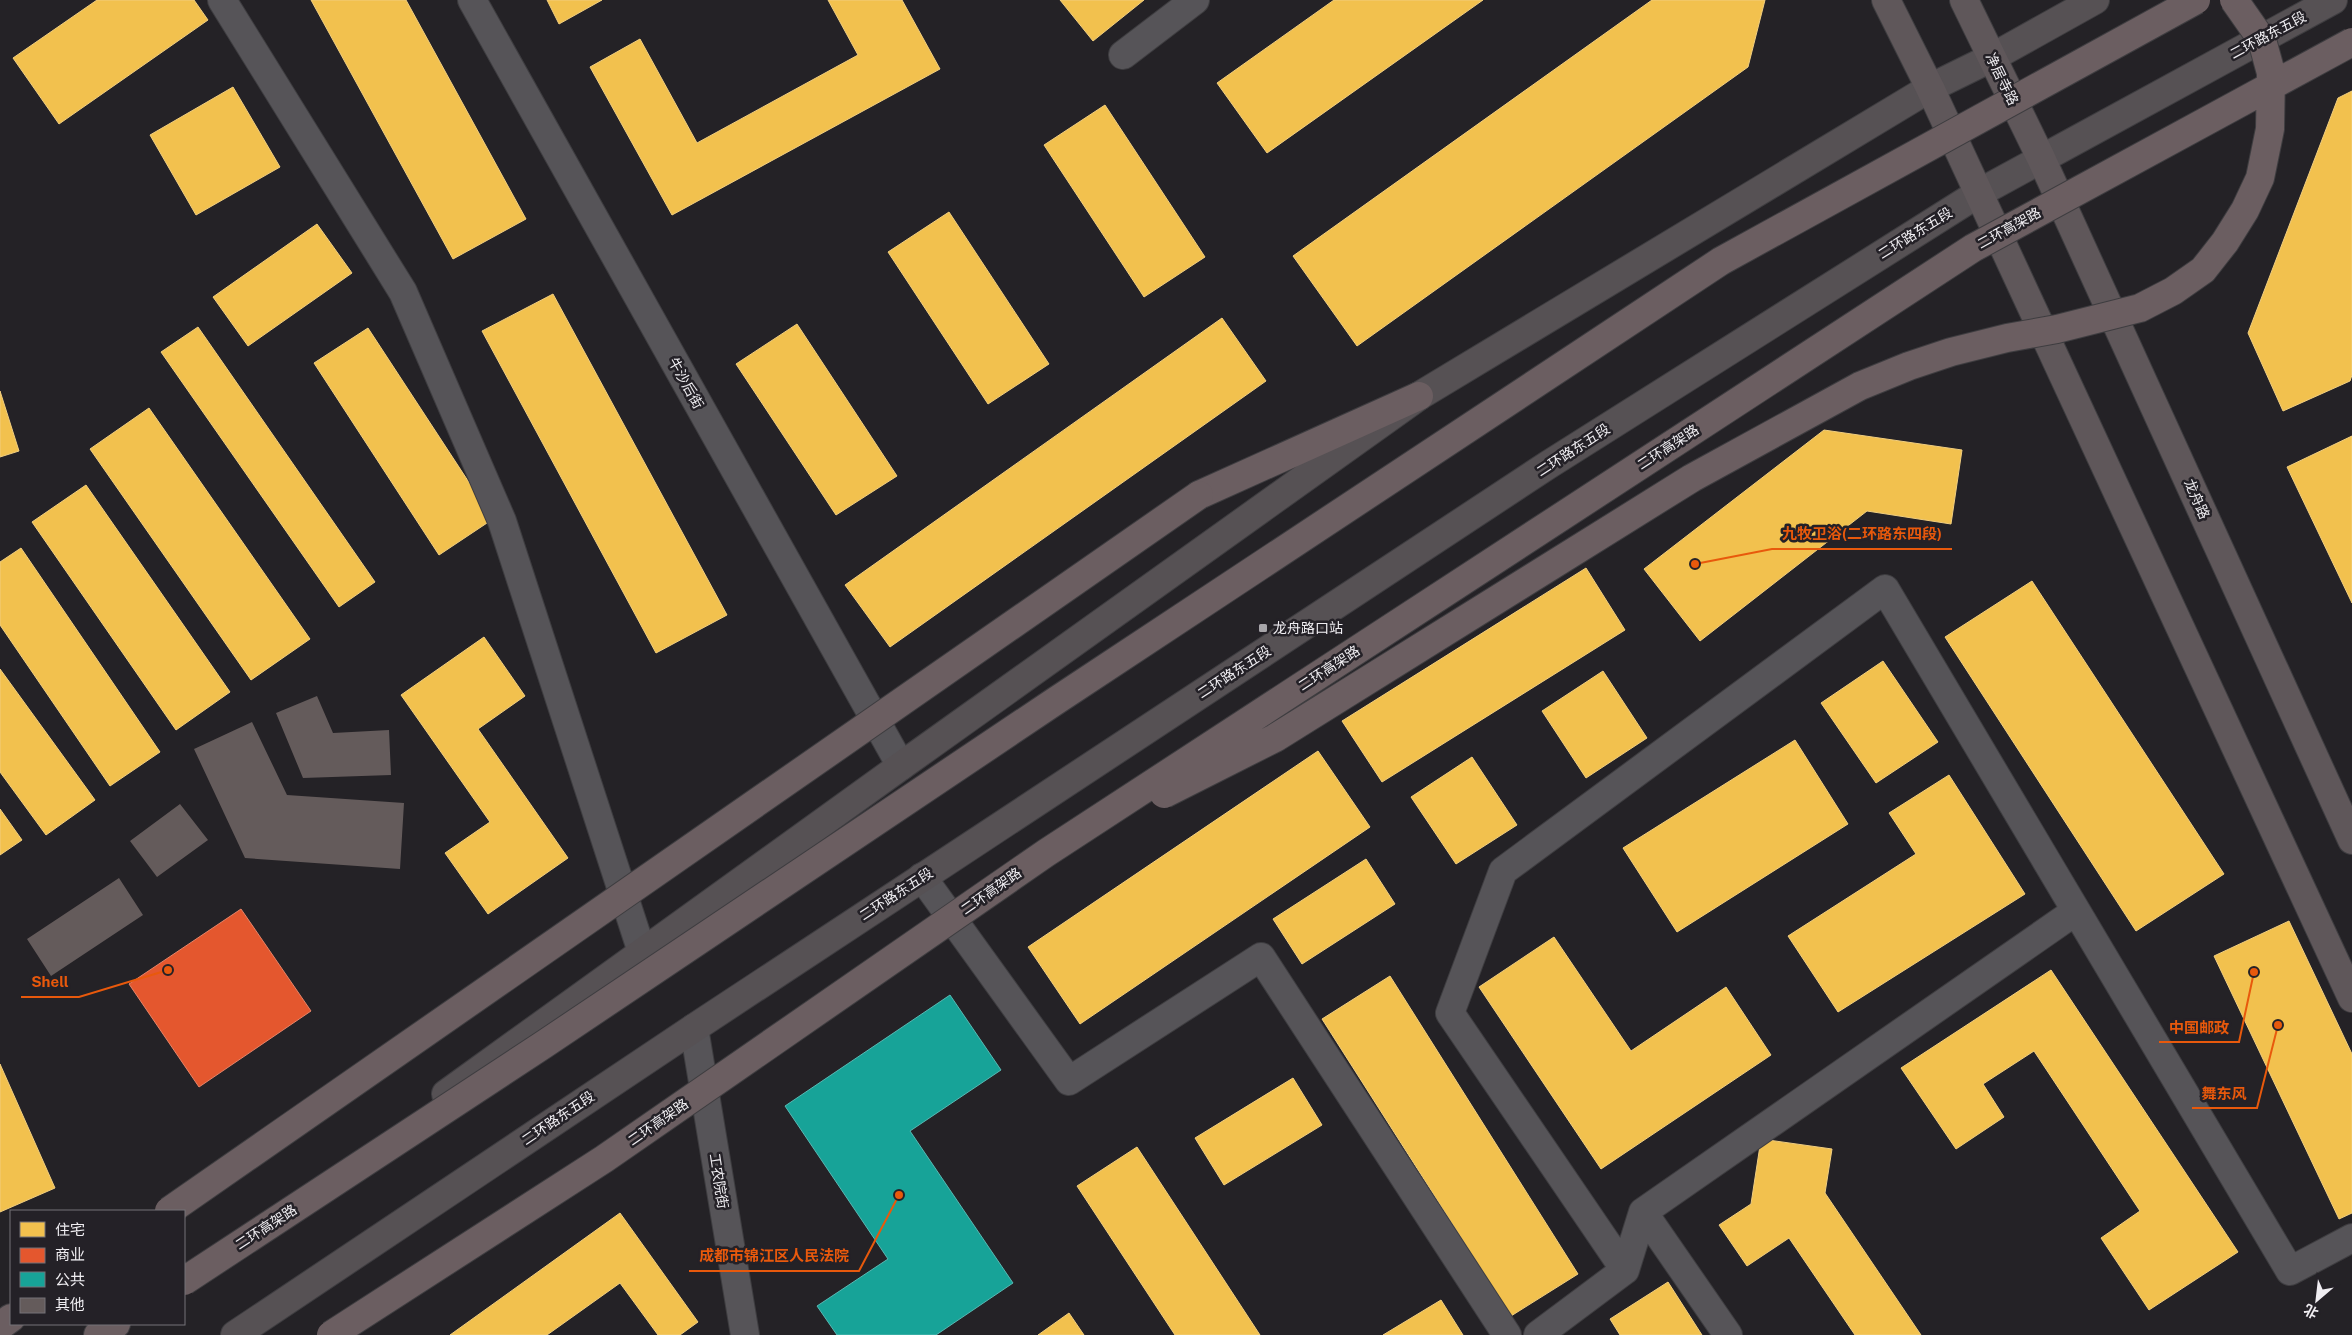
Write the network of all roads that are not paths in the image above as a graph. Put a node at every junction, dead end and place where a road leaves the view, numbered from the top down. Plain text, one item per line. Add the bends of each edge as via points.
1 (222, 0) edge
2 (472, 0) edge
3 (1195, 0) edge
4 (1886, 0) edge
5 (1964, 0) edge
6 (2095, 0) edge
7 (2196, 0) edge
8 (2234, 0) edge
9 (2333, 0) edge
10 (2352, 42) edge
11 (1122, 55) dead end
12 (1991, 58) junction
13 (1930, 88) junction
14 (2041, 158) junction
15 (1979, 193) junction
16 (1419, 396) junction
17 (901, 766) junction
18 (2352, 840) edge
19 (1046, 853) junction
20 (922, 877) junction
21 (2076, 911) junction
22 (642, 952) junction
23 (2352, 998) edge
24 (694, 1028) junction
25 (169, 1210) edge
26 (1643, 1212) junction
27 (2352, 1238) edge
28 (1625, 1270) junction
29 (185, 1282) edge
30 (185, 1282) edge
31 (114, 1325) edge
32 (129, 1325) edge
33 (98, 1335) edge
34 (114, 1335) edge
35 (235, 1335) edge
36 (331, 1335) edge
37 (745, 1335) edge
38 (1507, 1335) edge
39 (1538, 1335) edge
40 (1728, 1335) edge

1 - 22 street via 403,292 502,521
2 - 17 street, 牛沙后街
3 - 11 street
4 - 13 main road
5 - 12 main road, 净居寺路
6 - 12 main road
7 - 30 highway, 二环高架路, bridge via 1721,261 1062,696
8 - 19 highway, bridge via 2262,40 2271,74 2270,129 2260,178 2253,194 2226,242 2203,270 2140,308 1951,352 1860,386 1692,478 1275,738
9 - 14 main road, 二环路东五段
10 - 19 highway, 二环高架路, bridge via 1973,248
12 - 13 main road
12 - 14 main road, 净居寺路
13 - 15 main road
13 - 16 main road
14 - 15 main road, 二环路东五段
14 - 18 main road, 龙舟路
15 - 20 main road, 二环路东五段 via 1548,466
15 - 23 main road
16 - 17 main road
16 - 25 highway, bridge via 1199,495
17 - 22 main road
19 - 36 highway, 二环高架路, bridge via 604,1159
20 - 24 main road, 二环路东五段
20 - 38 street via 1069,1081 1261,957
21 - 26 street
21 - 27 street via 2290,1271
21 - 28 street via 1884,589 1503,871 1450,1013
22 - 29 main road
24 - 35 main road, 二环路东五段
24 - 37 street, 工农院街
26 - 28 street
26 - 40 street
28 - 39 street
31 - 33 highway
32 - 34 main road

